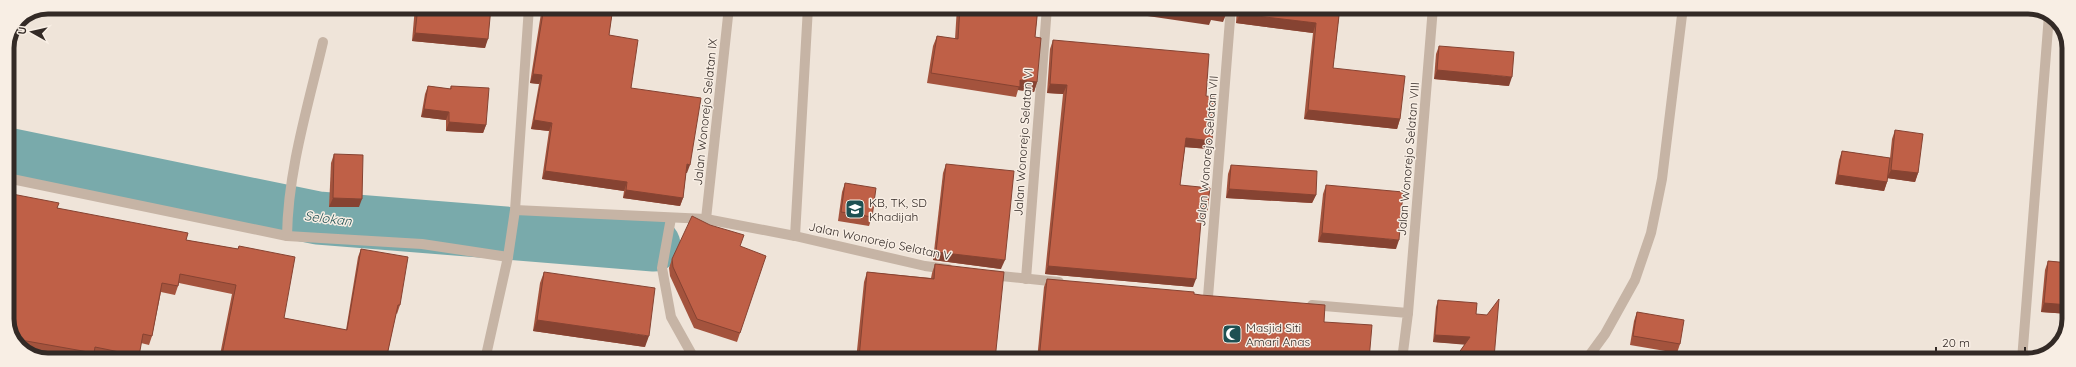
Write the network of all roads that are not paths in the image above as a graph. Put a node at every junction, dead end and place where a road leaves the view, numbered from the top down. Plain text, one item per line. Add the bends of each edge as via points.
1 (529, 14) edge
2 (728, 14) edge
3 (808, 14) edge
4 (1046, 14) edge
5 (1230, 14) edge
6 (1432, 14) edge
7 (1682, 14) edge
8 (2049, 21) edge
9 (323, 42) dead end
10 (14, 179) edge
11 (515, 210) junction
12 (671, 218) junction
13 (706, 219) junction
14 (287, 236) junction
15 (795, 236) junction
16 (508, 257) junction
17 (956, 270) edge
18 (979, 273) edge
19 (1026, 279) junction
20 (1066, 283) edge
21 (1208, 297) edge
22 (1301, 304) edge
23 (1408, 313) junction
24 (487, 353) edge
25 (691, 353) edge
26 (1403, 353) edge
27 (1591, 353) edge
28 (2023, 353) edge

1 - 11 street
2 - 13 street, Jalan Wonorejo Selatan IX
3 - 15 street
4 - 19 street, Jalan Wonorejo Selatan VI
5 - 21 street, Jalan Wonorejo Selatan VII
6 - 23 street, Jalan Wonorejo Selatan VIII
7 - 27 street via 1662,180 1651,233 1634,280 1605,334
8 - 28 street
9 - 14 street via 297,147 290,191
10 - 14 street
11 - 12 street, Jalan Wonorejo Selatan V
11 - 16 street
12 - 13 street, Jalan Wonorejo Selatan V
12 - 25 street via 662,268 670,317
13 - 15 street, Jalan Wonorejo Selatan V
14 - 16 street via 422,244
15 - 17 street, Jalan Wonorejo Selatan V via 925,266
16 - 24 street
18 - 19 street
19 - 20 street
22 - 23 street
23 - 26 street

